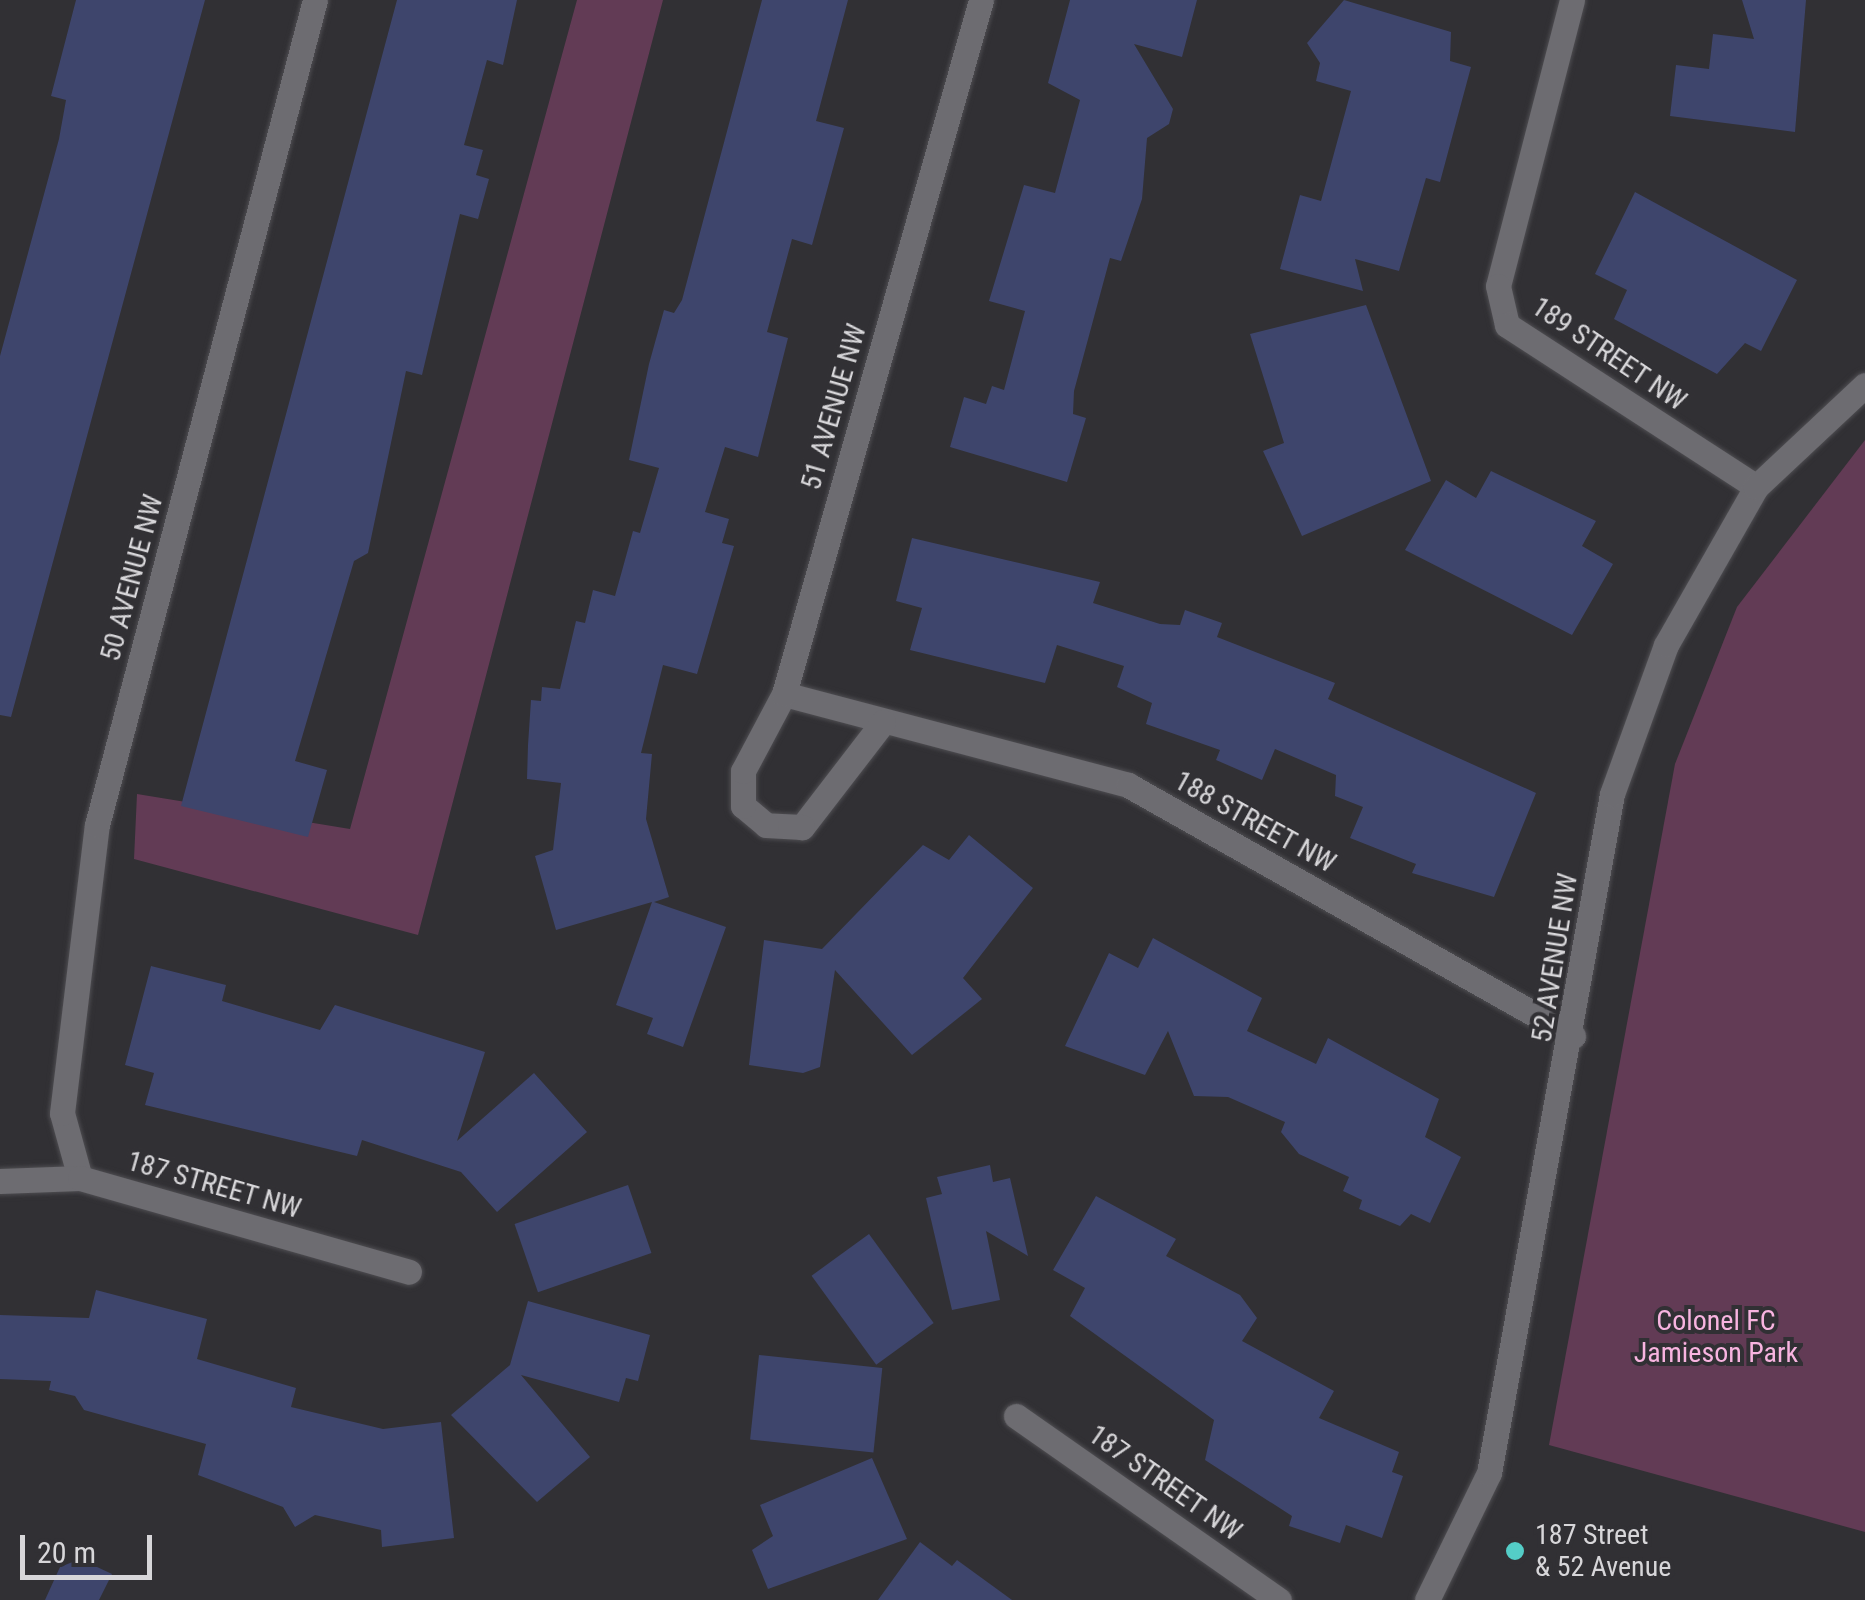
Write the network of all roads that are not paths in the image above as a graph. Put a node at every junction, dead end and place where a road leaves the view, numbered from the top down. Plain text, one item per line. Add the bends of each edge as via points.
1 (315, 0) edge
2 (981, 0) edge
3 (1572, 0) edge
4 (1865, 385) edge
5 (1756, 487) junction
6 (784, 694) junction
7 (883, 722) junction
8 (1573, 1036) junction
9 (80, 1178) junction
10 (0, 1181) edge
11 (409, 1272) dead end
12 (1016, 1416) dead end
13 (1279, 1600) edge
14 (1427, 1600) edge

1 - 9 street, 50 AVENUE NW via 98,825 62,1113
2 - 6 street, 51 AVENUE NW
3 - 5 street, 189 STREET NW via 1498,286 1507,325
4 - 5 street, 52 AVENUE NW
5 - 8 street, 52 AVENUE NW via 1666,646 1612,794
6 - 7 street, 188 STREET NW
6 - 7 street, 51 AVENUE NW via 743,772 740,796 756,819 788,829 817,817
7 - 8 street, 188 STREET NW via 1128,785
8 - 14 street, 52 AVENUE NW via 1489,1473
9 - 10 street, 187 STREET NW
9 - 11 street, 187 STREET NW
12 - 13 street, 187 STREET NW

